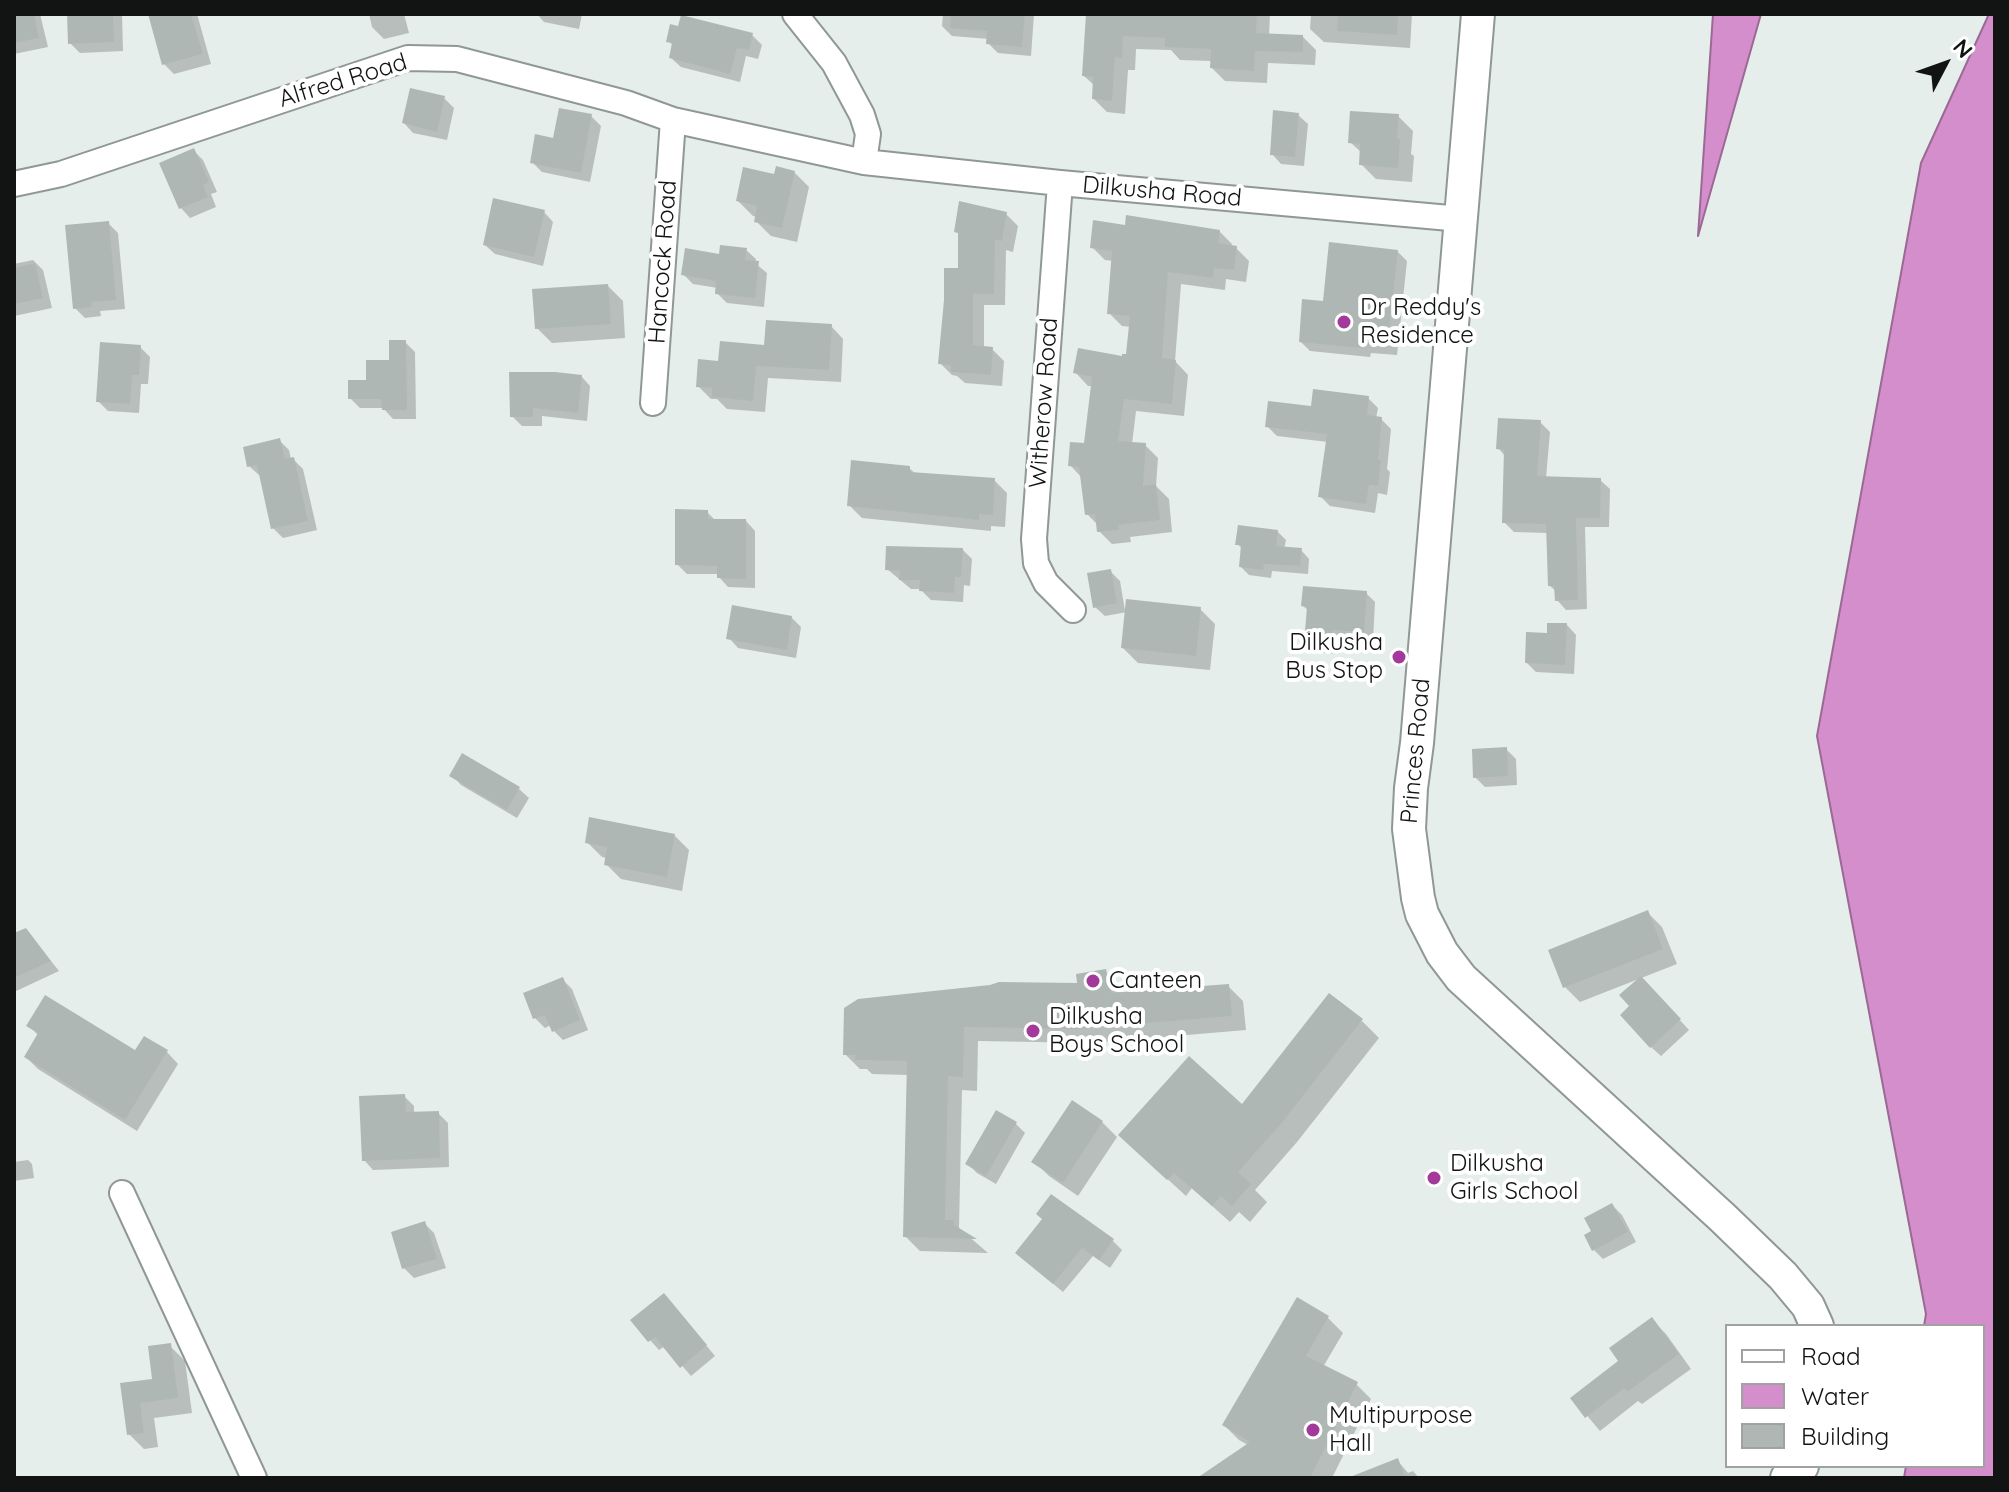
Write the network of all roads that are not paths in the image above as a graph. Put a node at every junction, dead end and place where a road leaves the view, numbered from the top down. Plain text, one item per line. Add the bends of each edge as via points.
1 (795, 14) edge
2 (1478, 14) edge
3 (673, 120) junction
4 (864, 162) junction
5 (1060, 183) junction
6 (14, 184) edge
7 (1461, 219) junction
8 (653, 403) dead end
9 (1073, 610) dead end
10 (122, 1193) dead end
11 (1816, 1324) edge
12 (254, 1478) edge

1 - 4 street via 834,63 862,115 868,134
2 - 7 main road, Princes Road
3 - 4 street, Alfred Road
3 - 6 street, Alfred Road via 457,59 408,58 61,174
3 - 8 street, Hancock Road
4 - 5 street, Dilkusha Road
5 - 7 street, Dilkusha Road
5 - 9 street, Witherow Road via 1034,539 1036,563 1046,583
7 - 11 main road, Princes Road via 1410,802 1422,914 1461,978 1783,1276
10 - 12 street

